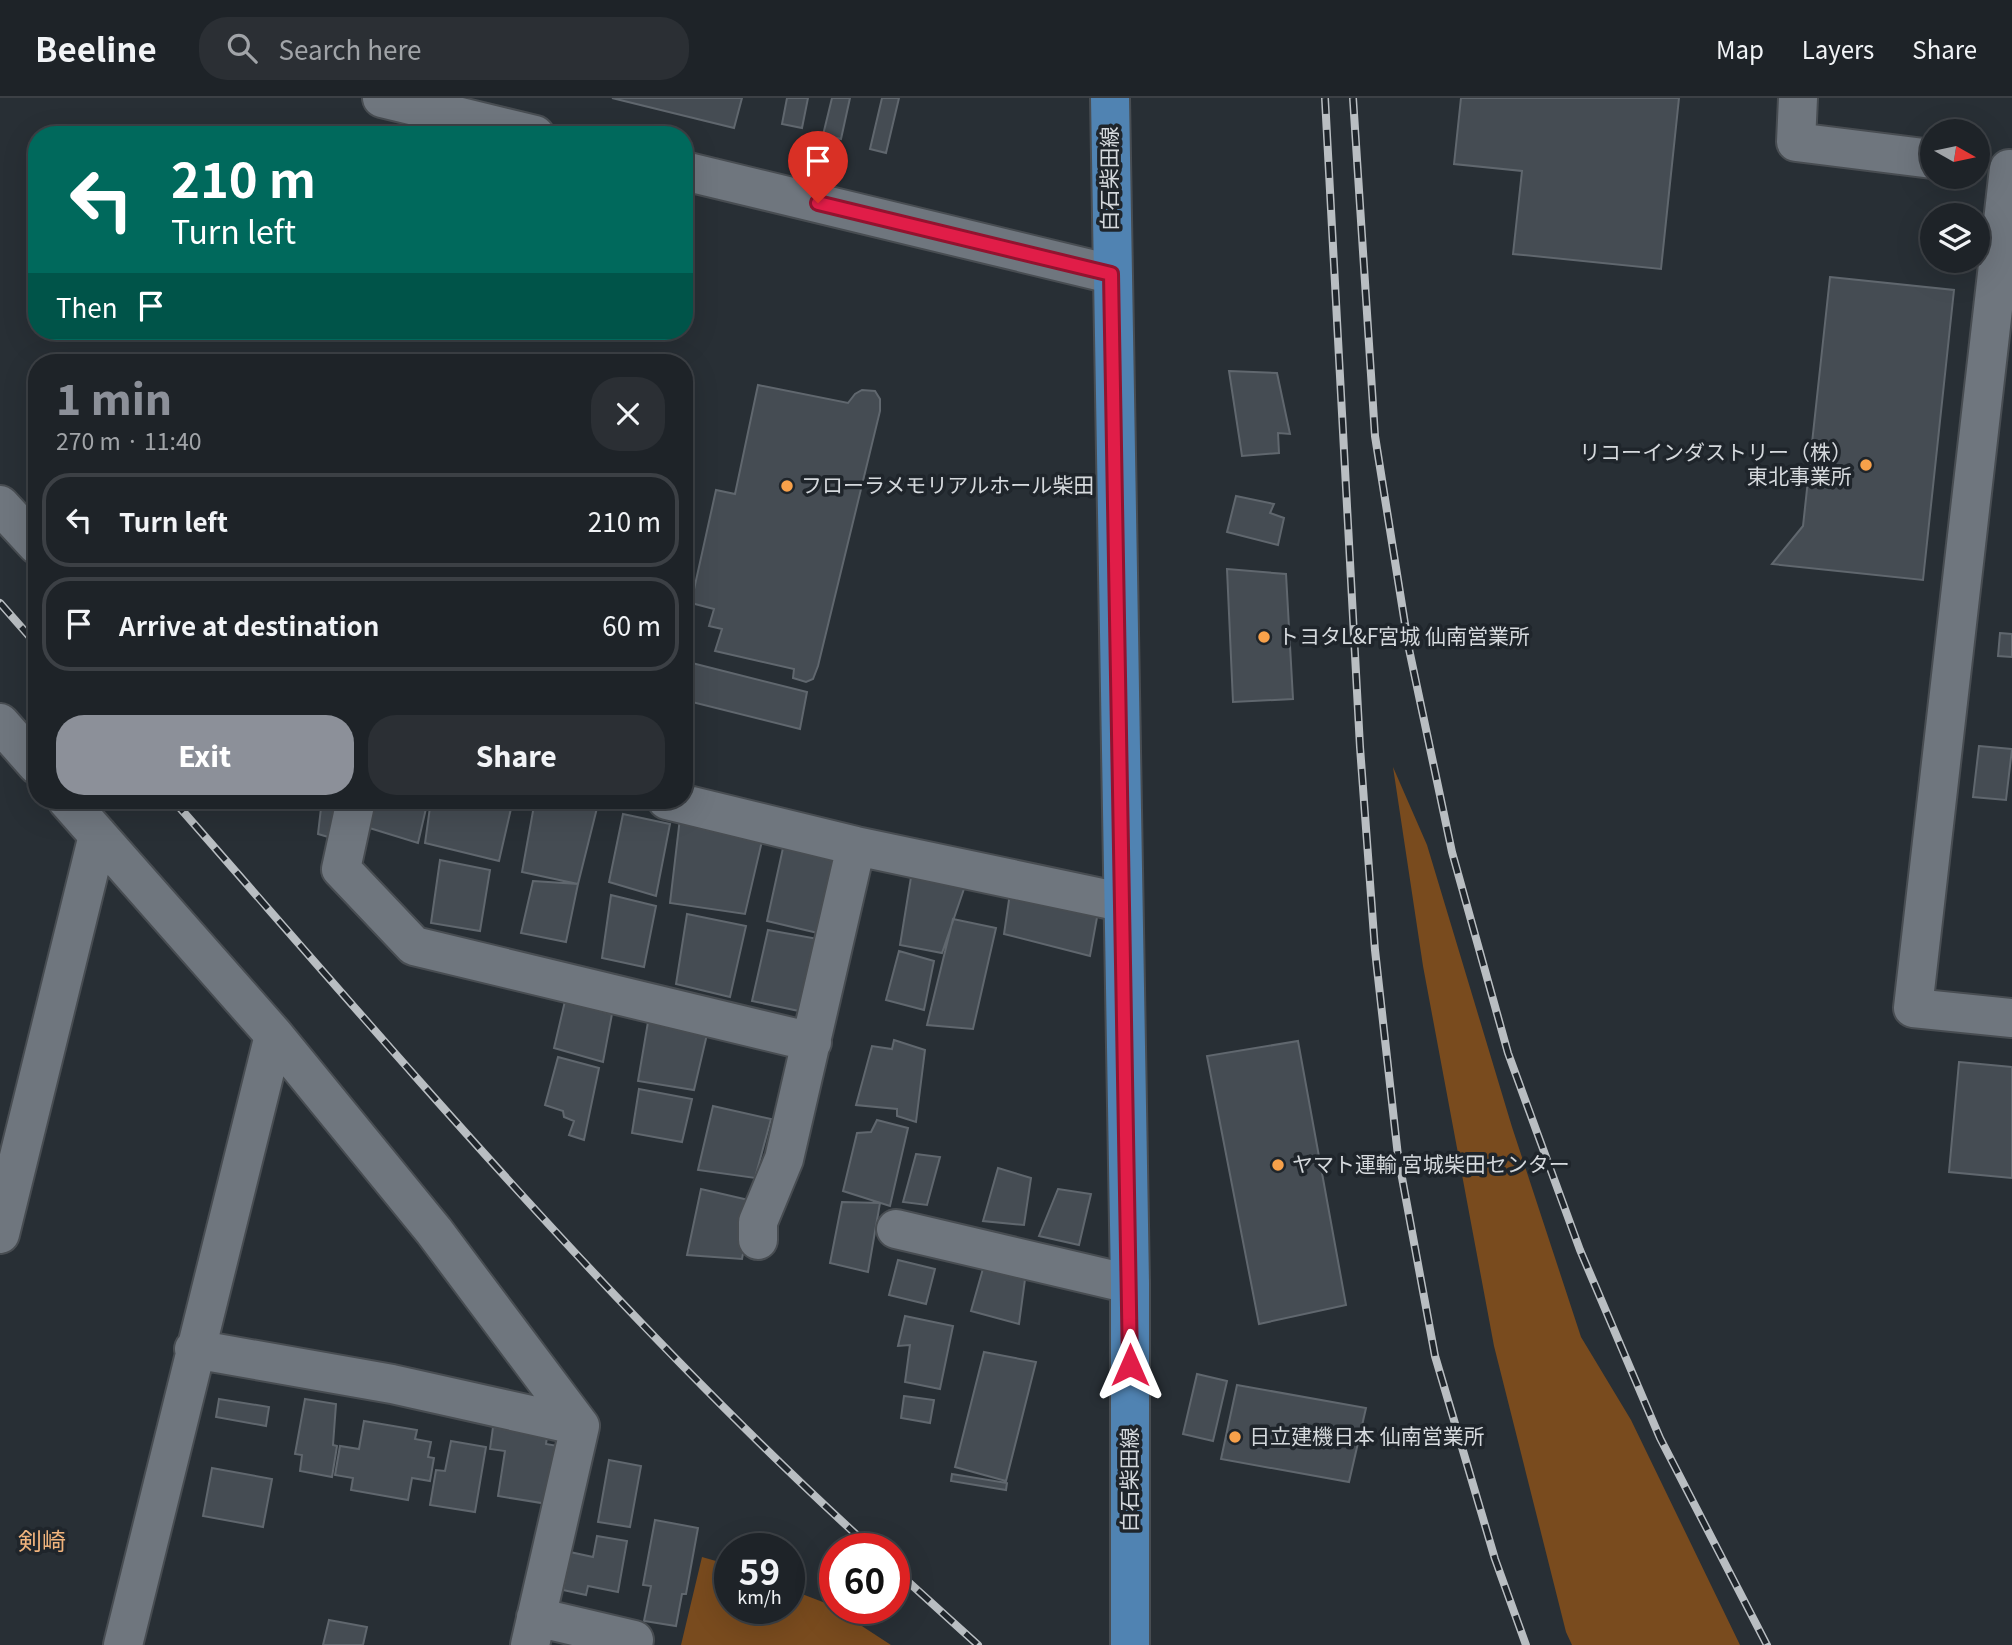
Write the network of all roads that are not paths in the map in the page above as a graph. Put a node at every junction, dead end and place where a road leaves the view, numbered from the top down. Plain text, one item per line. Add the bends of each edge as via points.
1 (382, 98) edge
2 (1110, 98) edge
3 (1798, 98) edge
4 (498, 126) edge
5 (1920, 158) edge
6 (1999, 168) edge
7 (693, 173) edge
8 (1111, 274) junction
9 (0, 505) edge
10 (28, 535) edge
11 (0, 723) edge
12 (28, 755) edge
13 (693, 806) edge
14 (75, 809) edge
15 (354, 809) edge
16 (98, 835) junction
17 (856, 846) junction
18 (1121, 902) junction
19 (2012, 1018) edge
20 (274, 1035) junction
21 (812, 1042) junction
22 (896, 1228) dead end
23 (0, 1234) edge
24 (758, 1240) dead end
25 (1130, 1284) junction
26 (194, 1349) junction
27 (580, 1426) junction
28 (533, 1631) edge
29 (634, 1640) dead end
30 (123, 1645) edge
31 (1130, 1645) edge

1 - 4 street
2 - 8 main road, 白石柴田線
3 - 5 street via 1796,142
6 - 19 street via 1913,1008
7 - 8 street
8 - 18 main road, 白石柴田線
9 - 10 street
11 - 12 street
13 - 17 street
14 - 16 street
15 - 21 street via 341,869 414,946
16 - 20 street
16 - 23 street
17 - 18 street
17 - 21 street
18 - 25 main road, 白石柴田線
20 - 26 street
20 - 27 street via 434,1231
21 - 24 street via 784,1159 758,1222
22 - 25 street
25 - 31 main road, 白石柴田線
26 - 27 street via 391,1384
26 - 30 street
27 - 28 street
28 - 29 street

